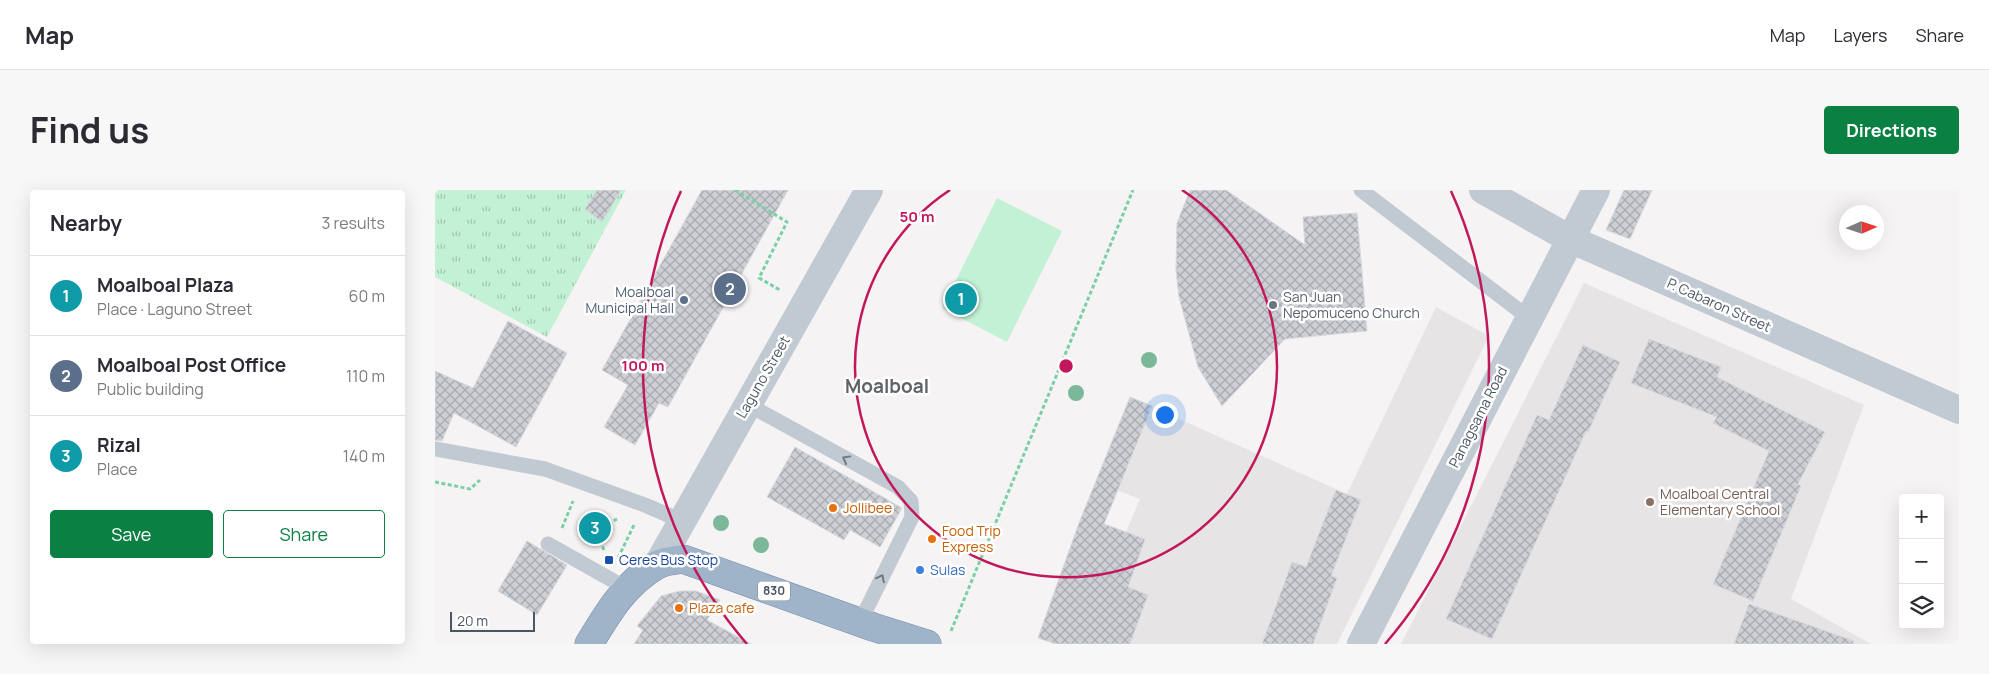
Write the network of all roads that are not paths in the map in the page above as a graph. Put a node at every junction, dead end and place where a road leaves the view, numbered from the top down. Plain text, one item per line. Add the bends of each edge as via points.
1 (869, 190) edge
2 (1361, 190) edge
3 (1483, 190) edge
4 (1596, 190) edge
5 (1570, 239) junction
6 (1529, 318) junction
7 (747, 404) junction
8 (1959, 410) edge
9 (435, 449) edge
10 (682, 521) junction
11 (548, 544) dead end
12 (658, 564) junction
13 (626, 588) junction
14 (860, 622) junction
15 (938, 640) edge
16 (589, 644) edge
17 (1361, 644) edge

1 - 7 street, Laguno Street
2 - 6 lane
3 - 5 street, P. Cabaron Street
4 - 5 street, Panagsama Road
5 - 6 street, Panagsama Road
5 - 8 street, P. Cabaron Street
6 - 17 street, Panagsama Road
7 - 10 street, Laguno Street
14 -> 7 lane via 912,517 911,501 898,487
9 - 10 lane via 545,469
10 - 12 street, Laguno Street
11 - 13 lane
12 - 13 highway, 830
12 - 14 highway, 830 via 683,559
13 - 16 highway, 830
14 - 15 highway, 830

